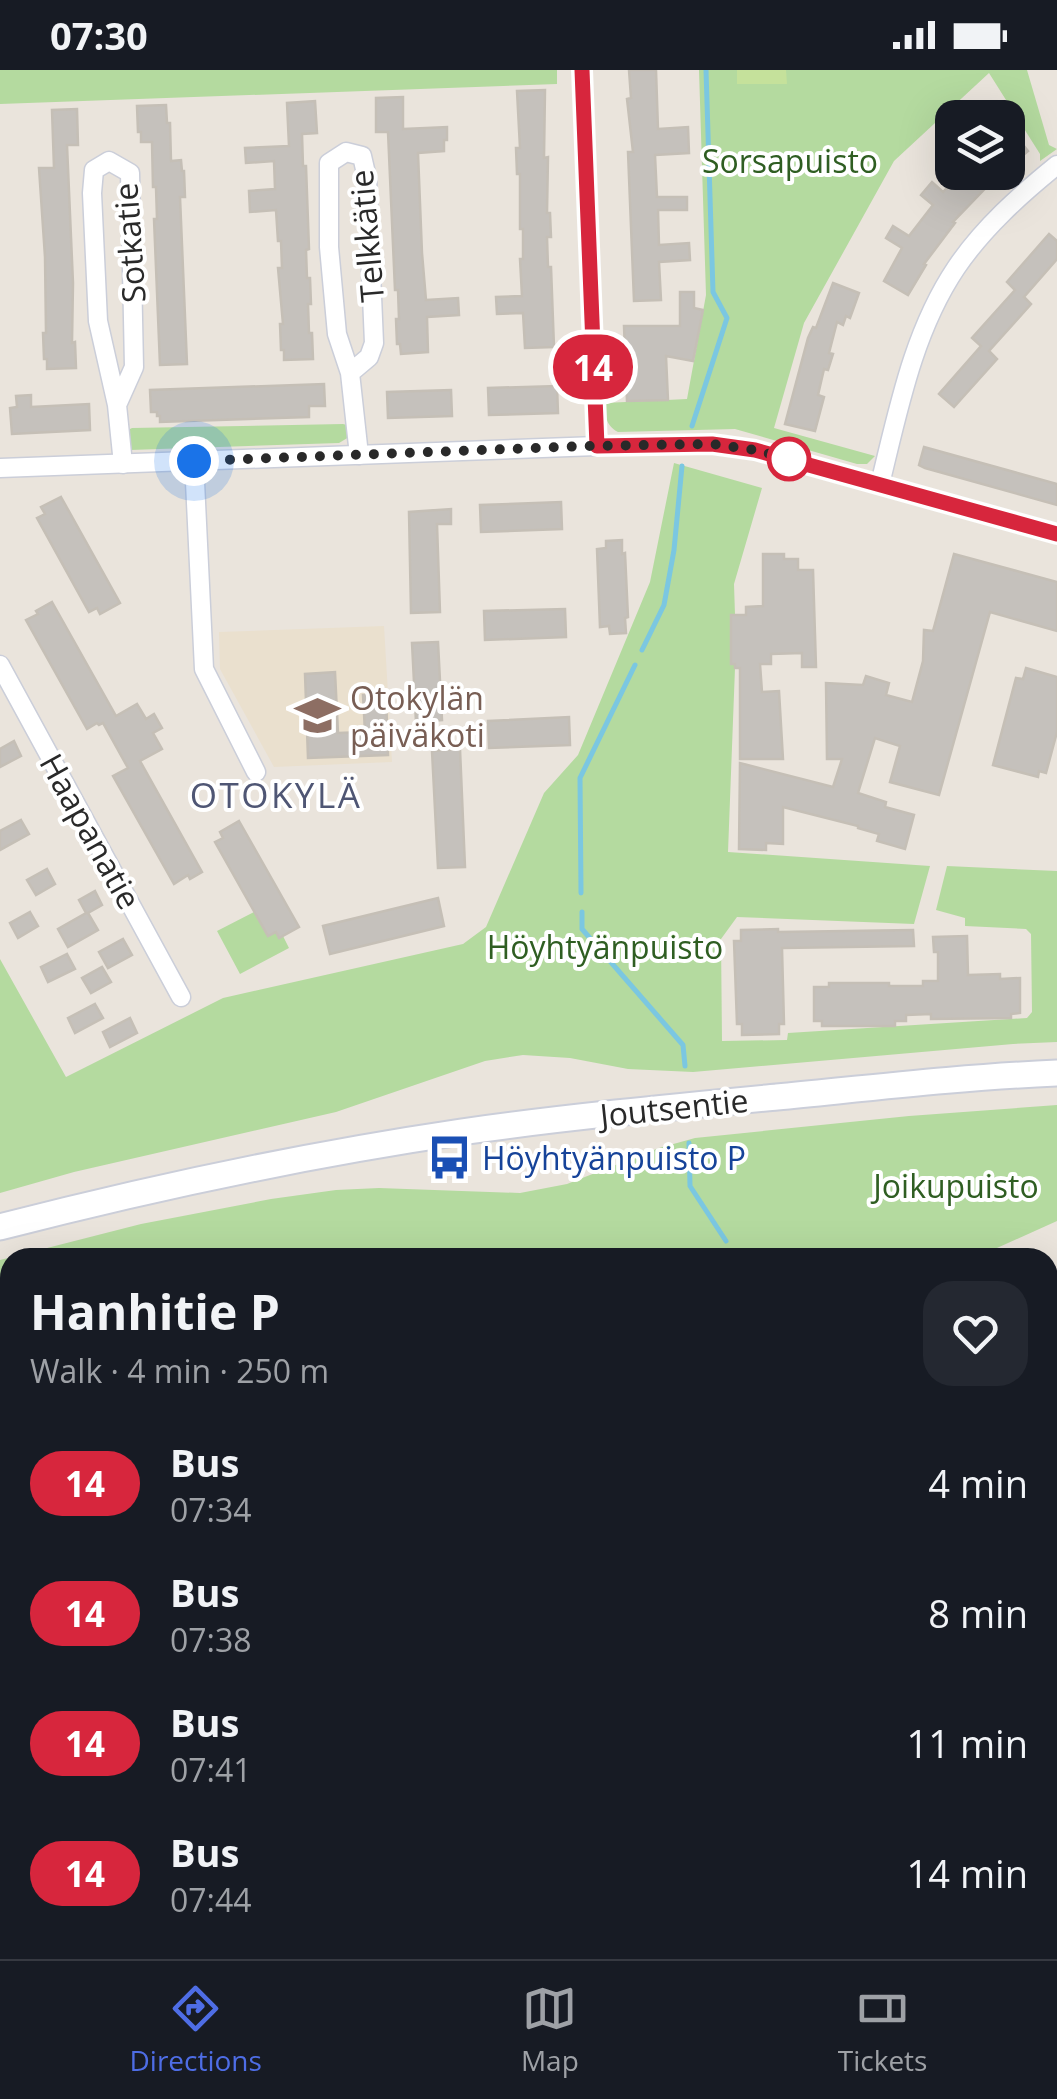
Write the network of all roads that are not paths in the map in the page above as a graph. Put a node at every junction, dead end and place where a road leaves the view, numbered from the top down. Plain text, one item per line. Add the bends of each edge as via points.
1 (582, 70) edge
2 (1057, 165) edge
3 (350, 373) junction
4 (117, 405) junction
5 (597, 446) junction
6 (358, 455) junction
7 (194, 461) junction
8 (122, 464) junction
9 (0, 468) edge
10 (880, 484) junction
11 (1057, 534) edge
12 (0, 665) edge
13 (256, 772) dead end
14 (181, 997) dead end
15 (1057, 1073) edge
16 (0, 1227) edge

1 - 5 street
2 - 10 street via 1016,198 951,276 914,355
3 - 3 street, Telkkätie via 337,334 330,247 329,163 346,152 362,156 368,178 374,343
3 - 6 street, Telkkätie
4 - 4 street, Sotkatie via 134,366 130,173 109,161 94,170 92,193 98,321
4 - 8 street, Sotkatie
5 - 6 street
5 - 10 street via 712,444
6 - 7 street
7 - 8 street
7 - 13 street via 204,669
8 - 9 street
10 - 11 street
12 - 14 street, Haapanatie
15 - 16 main road, Joutsentie via 459,1132 103,1200

